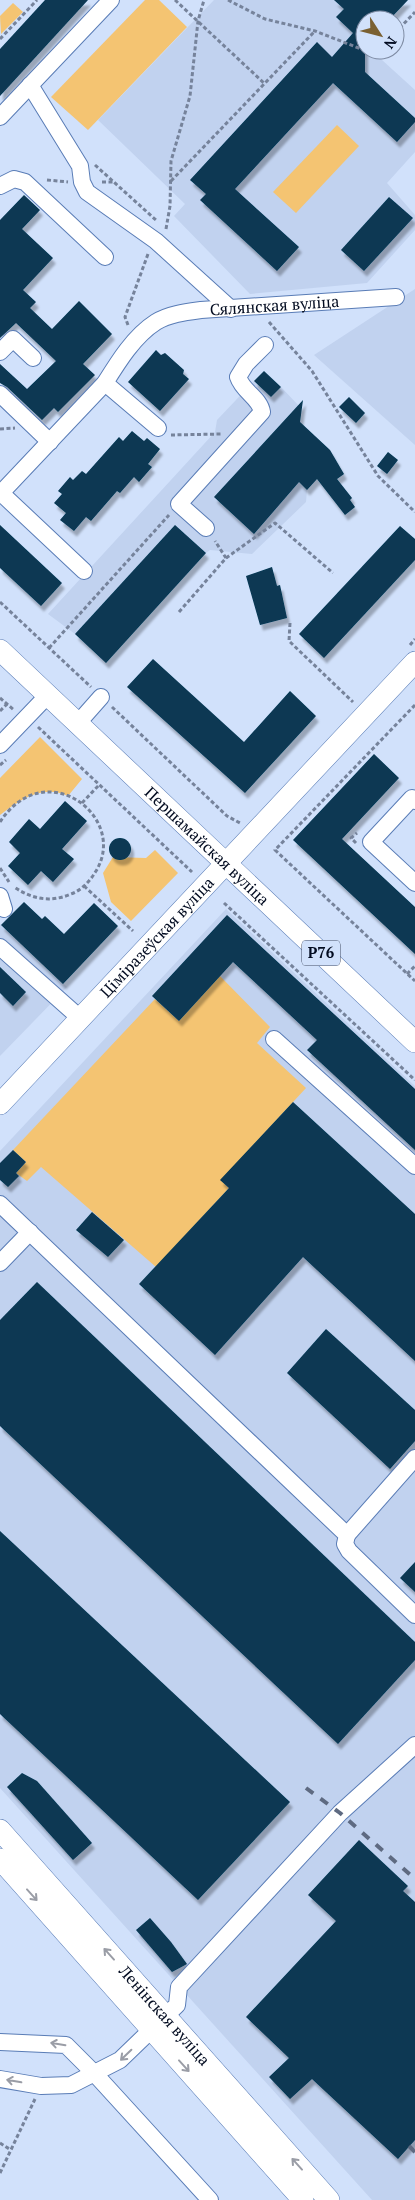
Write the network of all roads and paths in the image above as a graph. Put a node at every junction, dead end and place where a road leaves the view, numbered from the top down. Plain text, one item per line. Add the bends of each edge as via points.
1 (37, 0) edge
2 (111, 0) edge
3 (175, 0) edge
4 (204, 0) edge
5 (228, 0) edge
6 (415, 12) edge
7 (198, 22) junction
8 (405, 22) edge
9 (315, 31) junction
10 (0, 39) edge
11 (355, 47) edge
12 (265, 84) junction
13 (30, 85) junction
14 (0, 117) edge
15 (80, 166) junction
16 (171, 182) junction
17 (0, 186) edge
18 (166, 229) junction
19 (173, 236) dead end
20 (149, 251) dead end
21 (105, 256) dead end
22 (396, 297) dead end
23 (249, 307) junction
24 (231, 309) junction
25 (135, 342) junction
26 (265, 345) dead end
27 (0, 352) edge
28 (33, 358) dead end
29 (106, 383) junction
30 (0, 394) edge
31 (158, 428) joint
32 (243, 434) junction
33 (50, 442) junction
34 (1, 492) edge
35 (180, 504) junction
36 (415, 512) edge
37 (206, 528) joint
38 (226, 558) junction
39 (84, 571) dead end
40 (333, 573) dead end
41 (0, 602) edge
42 (180, 612) dead end
43 (290, 623) dead end
44 (49, 648) junction
45 (0, 650) edge
46 (414, 663) edge
47 (48, 695) junction
48 (102, 697) junction
49 (0, 698) edge
50 (7, 704) junction
51 (355, 704) dead end
52 (415, 705) edge
53 (0, 712) edge
54 (26, 719) junction
55 (78, 723) junction
56 (0, 745) edge
57 (99, 784) junction
58 (415, 801) edge
59 (82, 803) junction
60 (0, 822) edge
61 (242, 825) dead end
62 (226, 864) junction
63 (0, 868) edge
64 (192, 872) dead end
65 (415, 883) edge
66 (84, 886) junction
67 (224, 903) dead end
68 (132, 931) dead end
69 (0, 947) edge
70 (415, 966) edge
71 (407, 974) junction
72 (415, 981) edge
73 (80, 1019) junction
74 (274, 1039) dead end
75 (415, 1042) edge
76 (415, 1080) edge
77 (0, 1104) edge
78 (415, 1166) edge
79 (0, 1204) edge
80 (30, 1232) junction
81 (0, 1263) edge
82 (415, 1458) edge
83 (347, 1535) junction
84 (415, 1615) edge
85 (415, 1745) edge
86 (0, 1830) edge
87 (0, 1859) edge
88 (158, 2023) junction
89 (0, 2042) edge
90 (95, 2074) junction
91 (0, 2079) edge
92 (41, 2086) junction
93 (0, 2143) edge
94 (11, 2150) junction
95 (0, 2173) edge
96 (210, 2200) edge
97 (303, 2200) edge
98 (329, 2200) edge

1 - 10 path
2 - 13 street
3 - 7 path
4 - 7 path
5 - 9 path via 265,19
6 - 8 path
7 - 12 path
7 - 16 path via 190,96 171,160
9 - 11 path
9 - 12 path
12 - 16 path
13 - 14 street
13 - 15 street
15 - 18 path via 98,165
15 - 24 street via 87,192 156,241
16 - 18 path
17 - 21 street via 14,179 25,182
18 - 19 path
20 - 25 path via 125,317
22 - 23 street, Сялянская вуліца
23 - 24 street, Сялянская вуліца
23 - 36 path via 262,313 312,371 378,476
24 - 25 street, Сялянская вуліца via 178,313 156,322
25 - 29 street via 117,363
26 - 32 street via 238,377 241,386 261,406 262,412
27 - 28 street via 13,339
29 - 31 street
29 - 33 street
30 - 33 street
31 - 32 path via 173,436
32 - 35 street
33 - 34 street
34 - 39 street
35 - 37 street
35 - 44 path
37 - 38 path
38 - 40 path via 274,523
38 - 42 path
41 - 44 path
43 - 51 path via 289,641
44 - 48 path
45 - 47 main road, Першамайская вуліца / Р76
46 - 62 main road, Ціміразеўская вуліца
47 - 54 street
47 - 55 main road, Першамайская вуліца / Р76
48 - 55 street
48 - 61 path via 227,816
49 - 50 path
50 - 53 path
50 - 54 path
52 - 71 path via 275,850
54 - 56 street
54 - 57 path
55 - 62 main road, Першамайская вуліца / Р76
57 - 59 path
57 - 64 path
58 - 65 street via 412,798 371,842
59 - 60 path via 61,793 43,792 25,797 10,808
59 - 66 path via 92,813 100,829 103,848 99,866
62 - 73 main road, Ціміразеўская вуліца
62 - 75 main road, Першамайская вуліца / Р76
63 - 66 path via 12,885 26,895 42,900 60,899
66 - 68 path
67 - 76 path
69 - 73 street
70 - 71 path
71 - 72 path
73 - 77 main road, Ціміразеўская вуліца
74 - 78 street
79 - 80 street
80 - 81 street
80 - 83 street
82 - 83 street
83 - 84 street via 345,1544 348,1551
85 - 88 street via 340,1813 190,1975 179,1987 177,2005
88 -> 86 main road, Ленінская вуліца
87 -> 88 main road, Ленінская вуліца
88 -> 90 street via 120,2060
88 -> 97 main road, Ленінская вуліца
98 -> 88 main road, Ленінская вуліца
90 -> 89 street via 66,2045
90 - 92 street via 71,2085
90 - 96 street
92 -> 91 street
92 - 94 path
93 - 94 path
94 - 95 path

